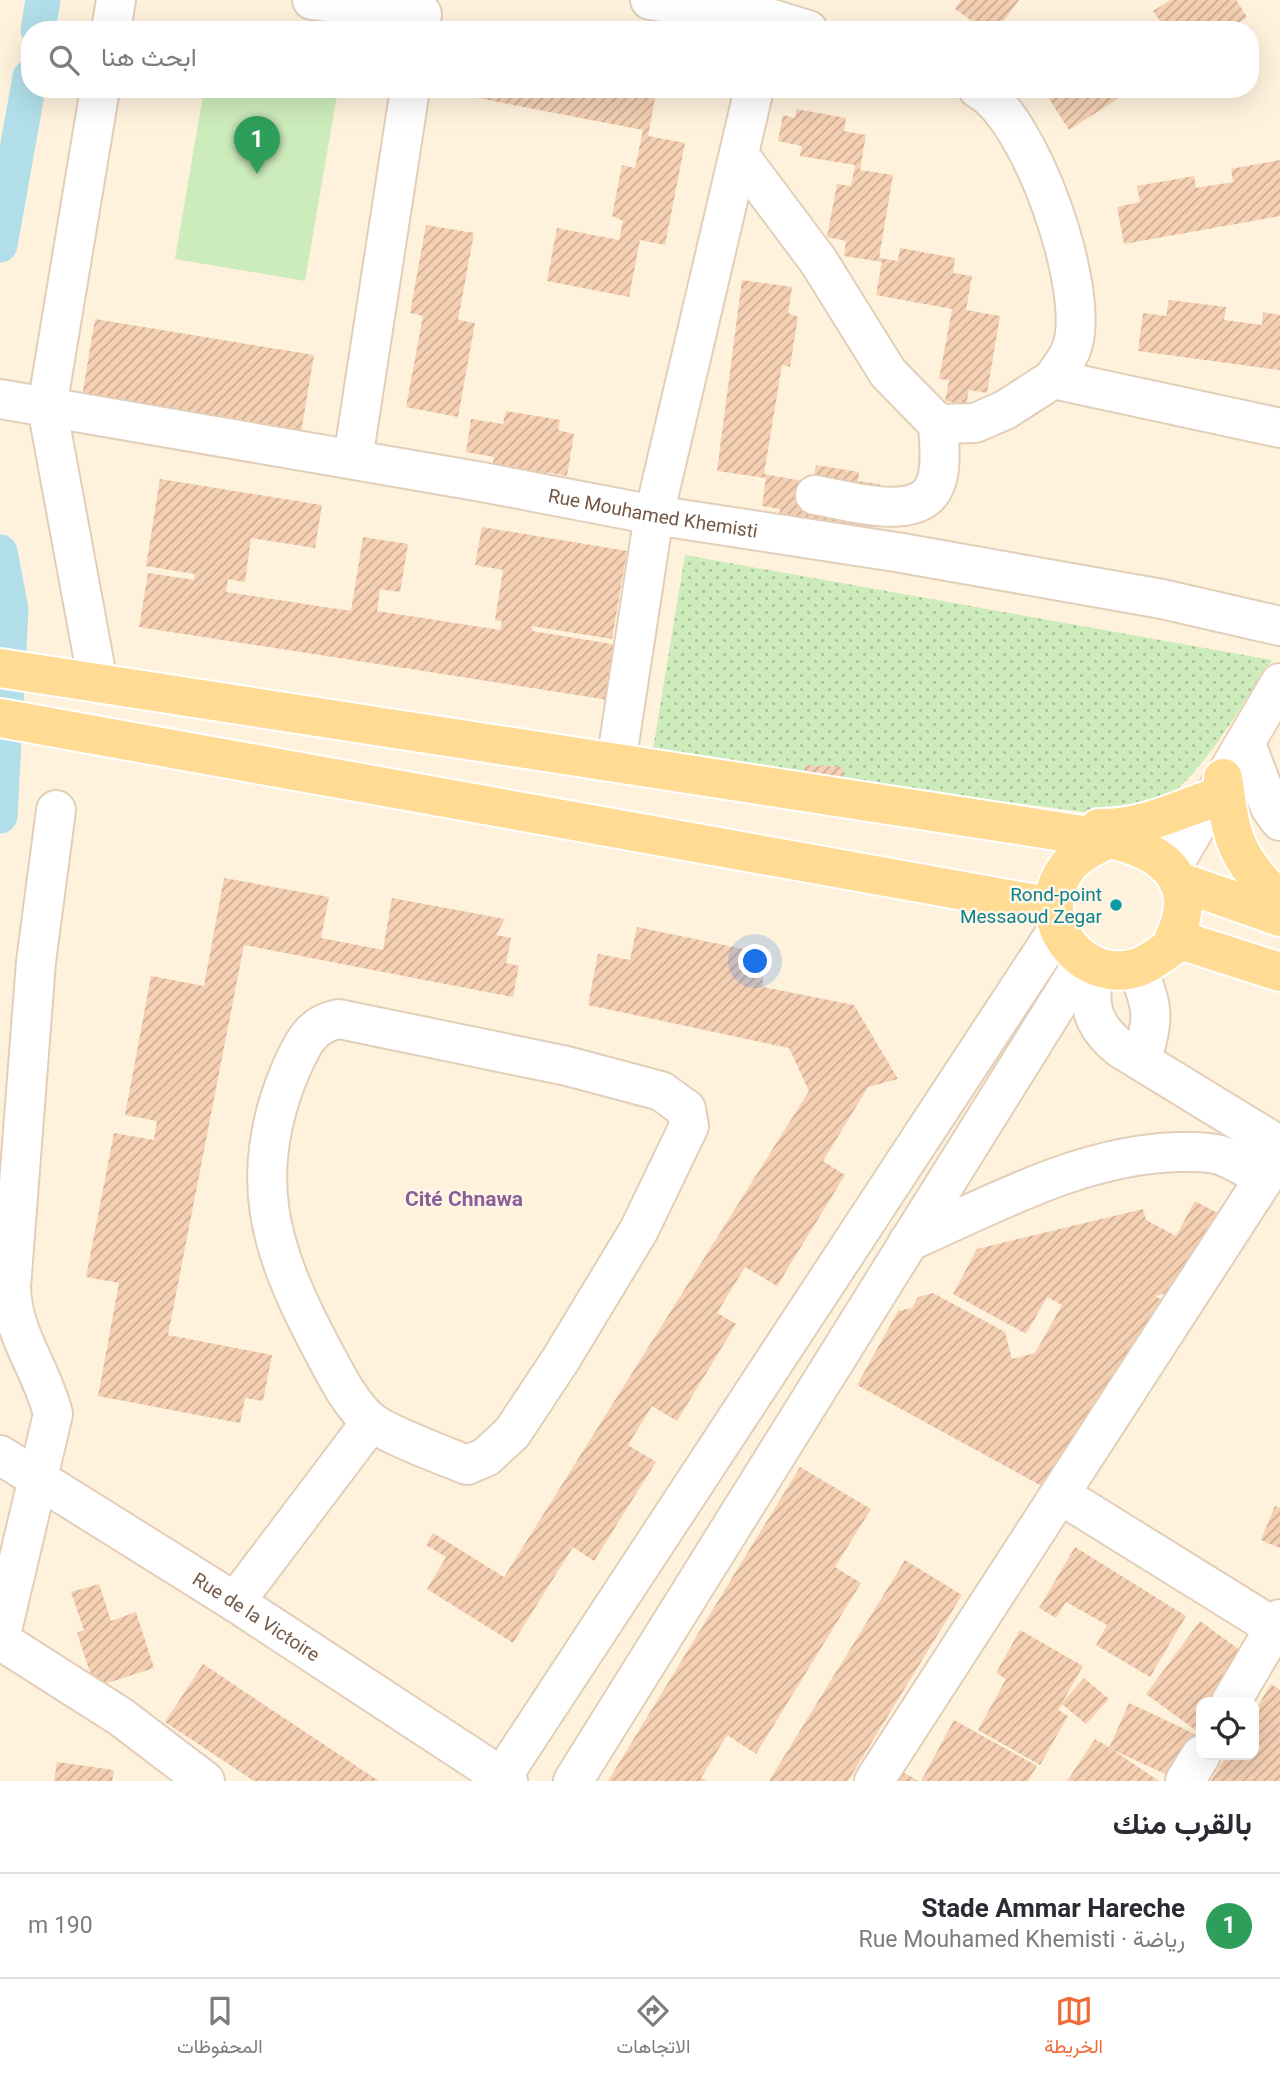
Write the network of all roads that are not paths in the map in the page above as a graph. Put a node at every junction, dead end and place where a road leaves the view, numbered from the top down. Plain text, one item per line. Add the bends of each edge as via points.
1 (116, 0) edge
2 (312, 0) edge
3 (650, 0) edge
4 (422, 14) edge
5 (770, 16) edge
6 (112, 21) edge
7 (98, 98) edge
8 (409, 98) edge
9 (752, 98) edge
10 (992, 98) edge
11 (739, 155) junction
12 (1053, 379) junction
13 (24, 403) edge
14 (938, 424) junction
15 (1280, 428) edge
16 (353, 459) junction
17 (815, 495) dead end
18 (654, 515) junction
19 (1280, 626) edge
20 (0, 668) edge
21 (98, 683) junction
22 (1280, 683) edge
23 (0, 718) edge
24 (1246, 744) junction
25 (616, 763) junction
26 (1217, 788) junction
27 (56, 810) dead end
28 (1280, 821) edge
29 (1043, 828) junction
30 (1109, 838) junction
31 (1174, 875) junction
32 (1280, 901) edge
33 (1055, 918) junction
34 (1280, 918) edge
35 (1180, 940) junction
36 (1089, 963) junction
37 (1137, 968) junction
38 (1280, 972) edge
39 (1142, 1060) junction
40 (1274, 1159) edge
41 (908, 1242) junction
42 (371, 1422) junction
43 (0, 1455) edge
44 (36, 1476) junction
45 (1061, 1495) junction
46 (235, 1602) junction
47 (1278, 1626) edge
48 (0, 1640) edge
49 (1234, 1697) edge
50 (1198, 1760) edge
51 (503, 1780) edge
52 (205, 1781) edge
53 (573, 1781) edge
54 (874, 1781) edge
55 (1185, 1781) edge

1 - 6 street
2 - 4 street
3 - 5 street
7 - 13 street
8 - 16 street
9 - 11 street
10 - 12 street via 1010,119 1057,220 1073,308 1073,346
11 - 14 street via 819,262 888,373
11 - 18 street
12 - 14 street via 975,423
12 - 15 street
13 - 16 street, Rue Mouhamed Khemisti
13 - 21 street
14 - 17 street via 937,477 919,504 900,508
16 - 18 street, Rue Mouhamed Khemisti
18 - 19 street, Rue Mouhamed Khemisti via 1162,599
18 - 25 street
20 - 21 main road
21 - 25 main road
22 - 24 street
23 - 33 main road
24 - 26 street
24 - 28 street
25 - 29 main road
26 - 29 main road via 1152,821 1121,829
26 - 31 street
26 - 32 main road via 1249,870
27 - 44 street via 36,962 10,1287 12,1316 47,1392 52,1414
29 - 30 main road
30 - 31 main road via 1143,847
30 - 33 main road via 1076,857 1065,870 1056,887
31 - 34 main road
31 - 35 main road via 1183,905 1174,938
33 - 36 main road via 1071,950
33 - 51 street
35 - 37 main road
35 - 38 main road
36 - 37 main road via 1115,971
36 - 39 street via 1090,998 1099,1031
36 - 41 street
37 - 39 street via 1152,1014
39 - 40 street
40 - 41 street via 1194,1152 1124,1157 1030,1188
40 - 45 street
41 - 53 street
42 - 42 street via 467,1465 486,1457 512,1433 639,1230 689,1126 686,1109 661,1091 567,1066 339,1019 313,1029 275,1107 266,1193 275,1243 304,1316 339,1381
42 - 46 street
43 - 44 street, Rue de la Victoire
44 - 46 street, Rue de la Victoire
44 - 48 street
45 - 47 street
45 - 54 street
46 - 51 street, Rue de la Victoire
47 - 49 street
48 - 52 street via 121,1717
50 - 55 street

